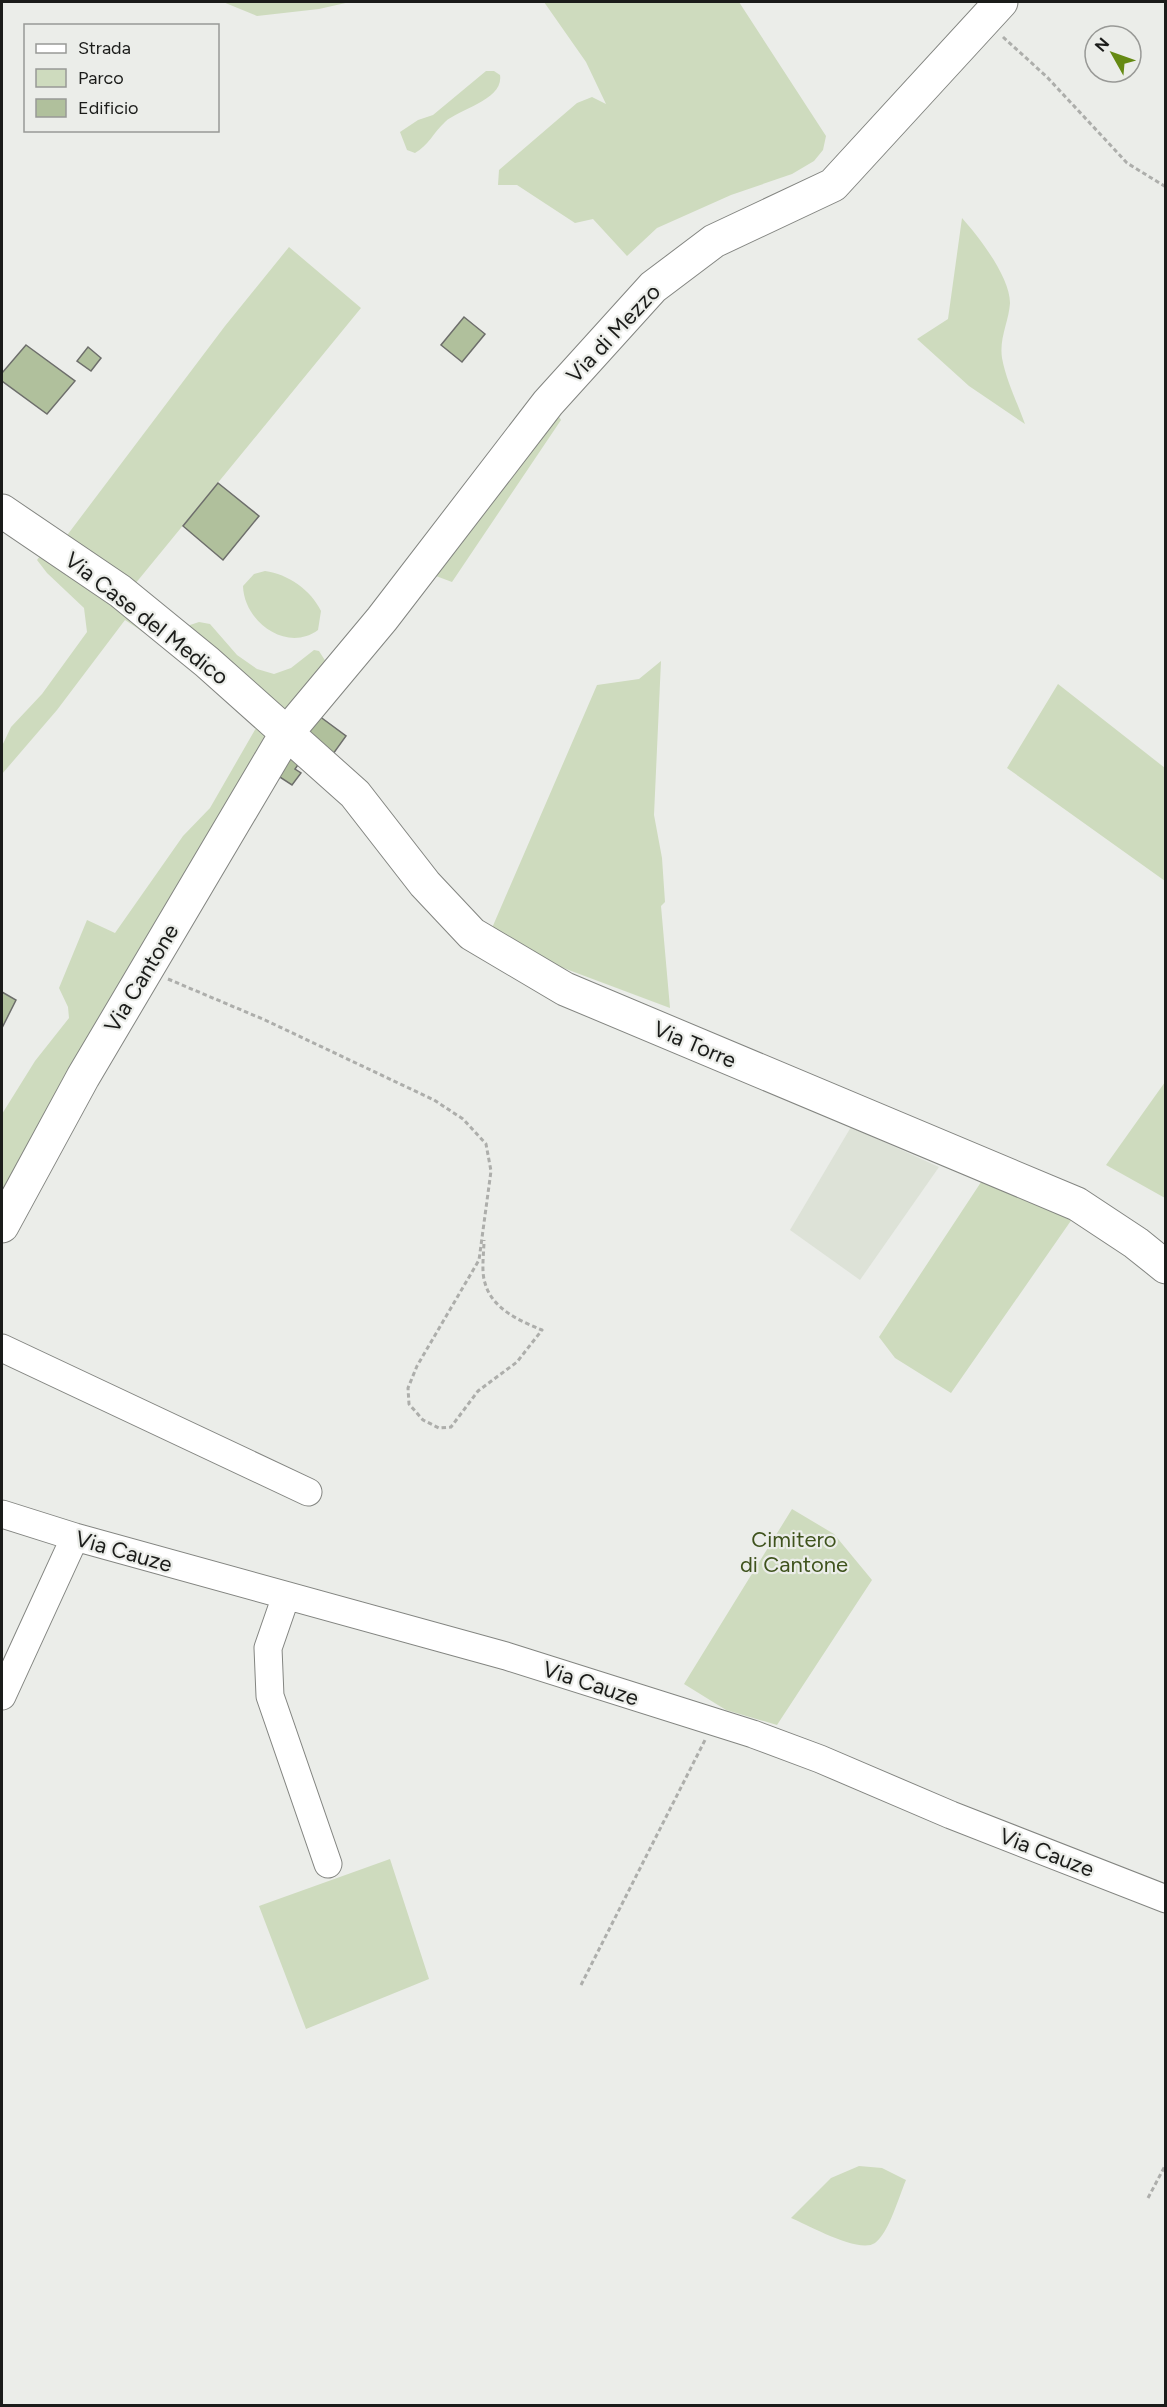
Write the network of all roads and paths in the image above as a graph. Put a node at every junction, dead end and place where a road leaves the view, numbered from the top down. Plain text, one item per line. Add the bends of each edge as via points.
1 (992, 12) edge
2 (1166, 188) edge
3 (2, 511) edge
4 (286, 734) junction
5 (145, 971) junction
6 (2, 1226) edge
7 (483, 1240) junction
8 (1166, 1267) edge
9 (2, 1348) edge
10 (308, 1492) dead end
11 (2, 1514) edge
12 (75, 1537) junction
13 (286, 1596) junction
14 (2, 1696) edge
15 (714, 1722) junction
16 (328, 1864) dead end
17 (1166, 1899) edge
18 (581, 1985) dead end
19 (1166, 2164) edge
20 (1148, 2198) dead end

1 - 2 path via 1012,44 1127,163
1 - 4 main road, Via di Mezzo via 833,185 714,241 653,287 548,404 382,619
3 - 4 main road, Via Case del Medico via 120,591
4 - 5 main road, Via Cantone
4 - 8 main road, Via Torre via 355,794 425,884 472,934 565,989 1077,1204
5 - 6 main road, Via Cantone
5 - 7 path via 266,1020 434,1100 463,1119 486,1144 491,1171
7 - 7 path via 484,1283 496,1304 542,1330 517,1362 478,1391 451,1427 439,1428 423,1420 409,1404 408,1388 479,1260
9 - 10 street
11 - 12 street, Via Cauze
12 - 13 street, Via Cauze
12 - 14 street
13 - 15 street, Via Cauze via 506,1656
13 - 16 street via 268,1648 270,1696
15 - 17 street, Via Cauze via 820,1759
15 - 18 path
19 - 20 path

